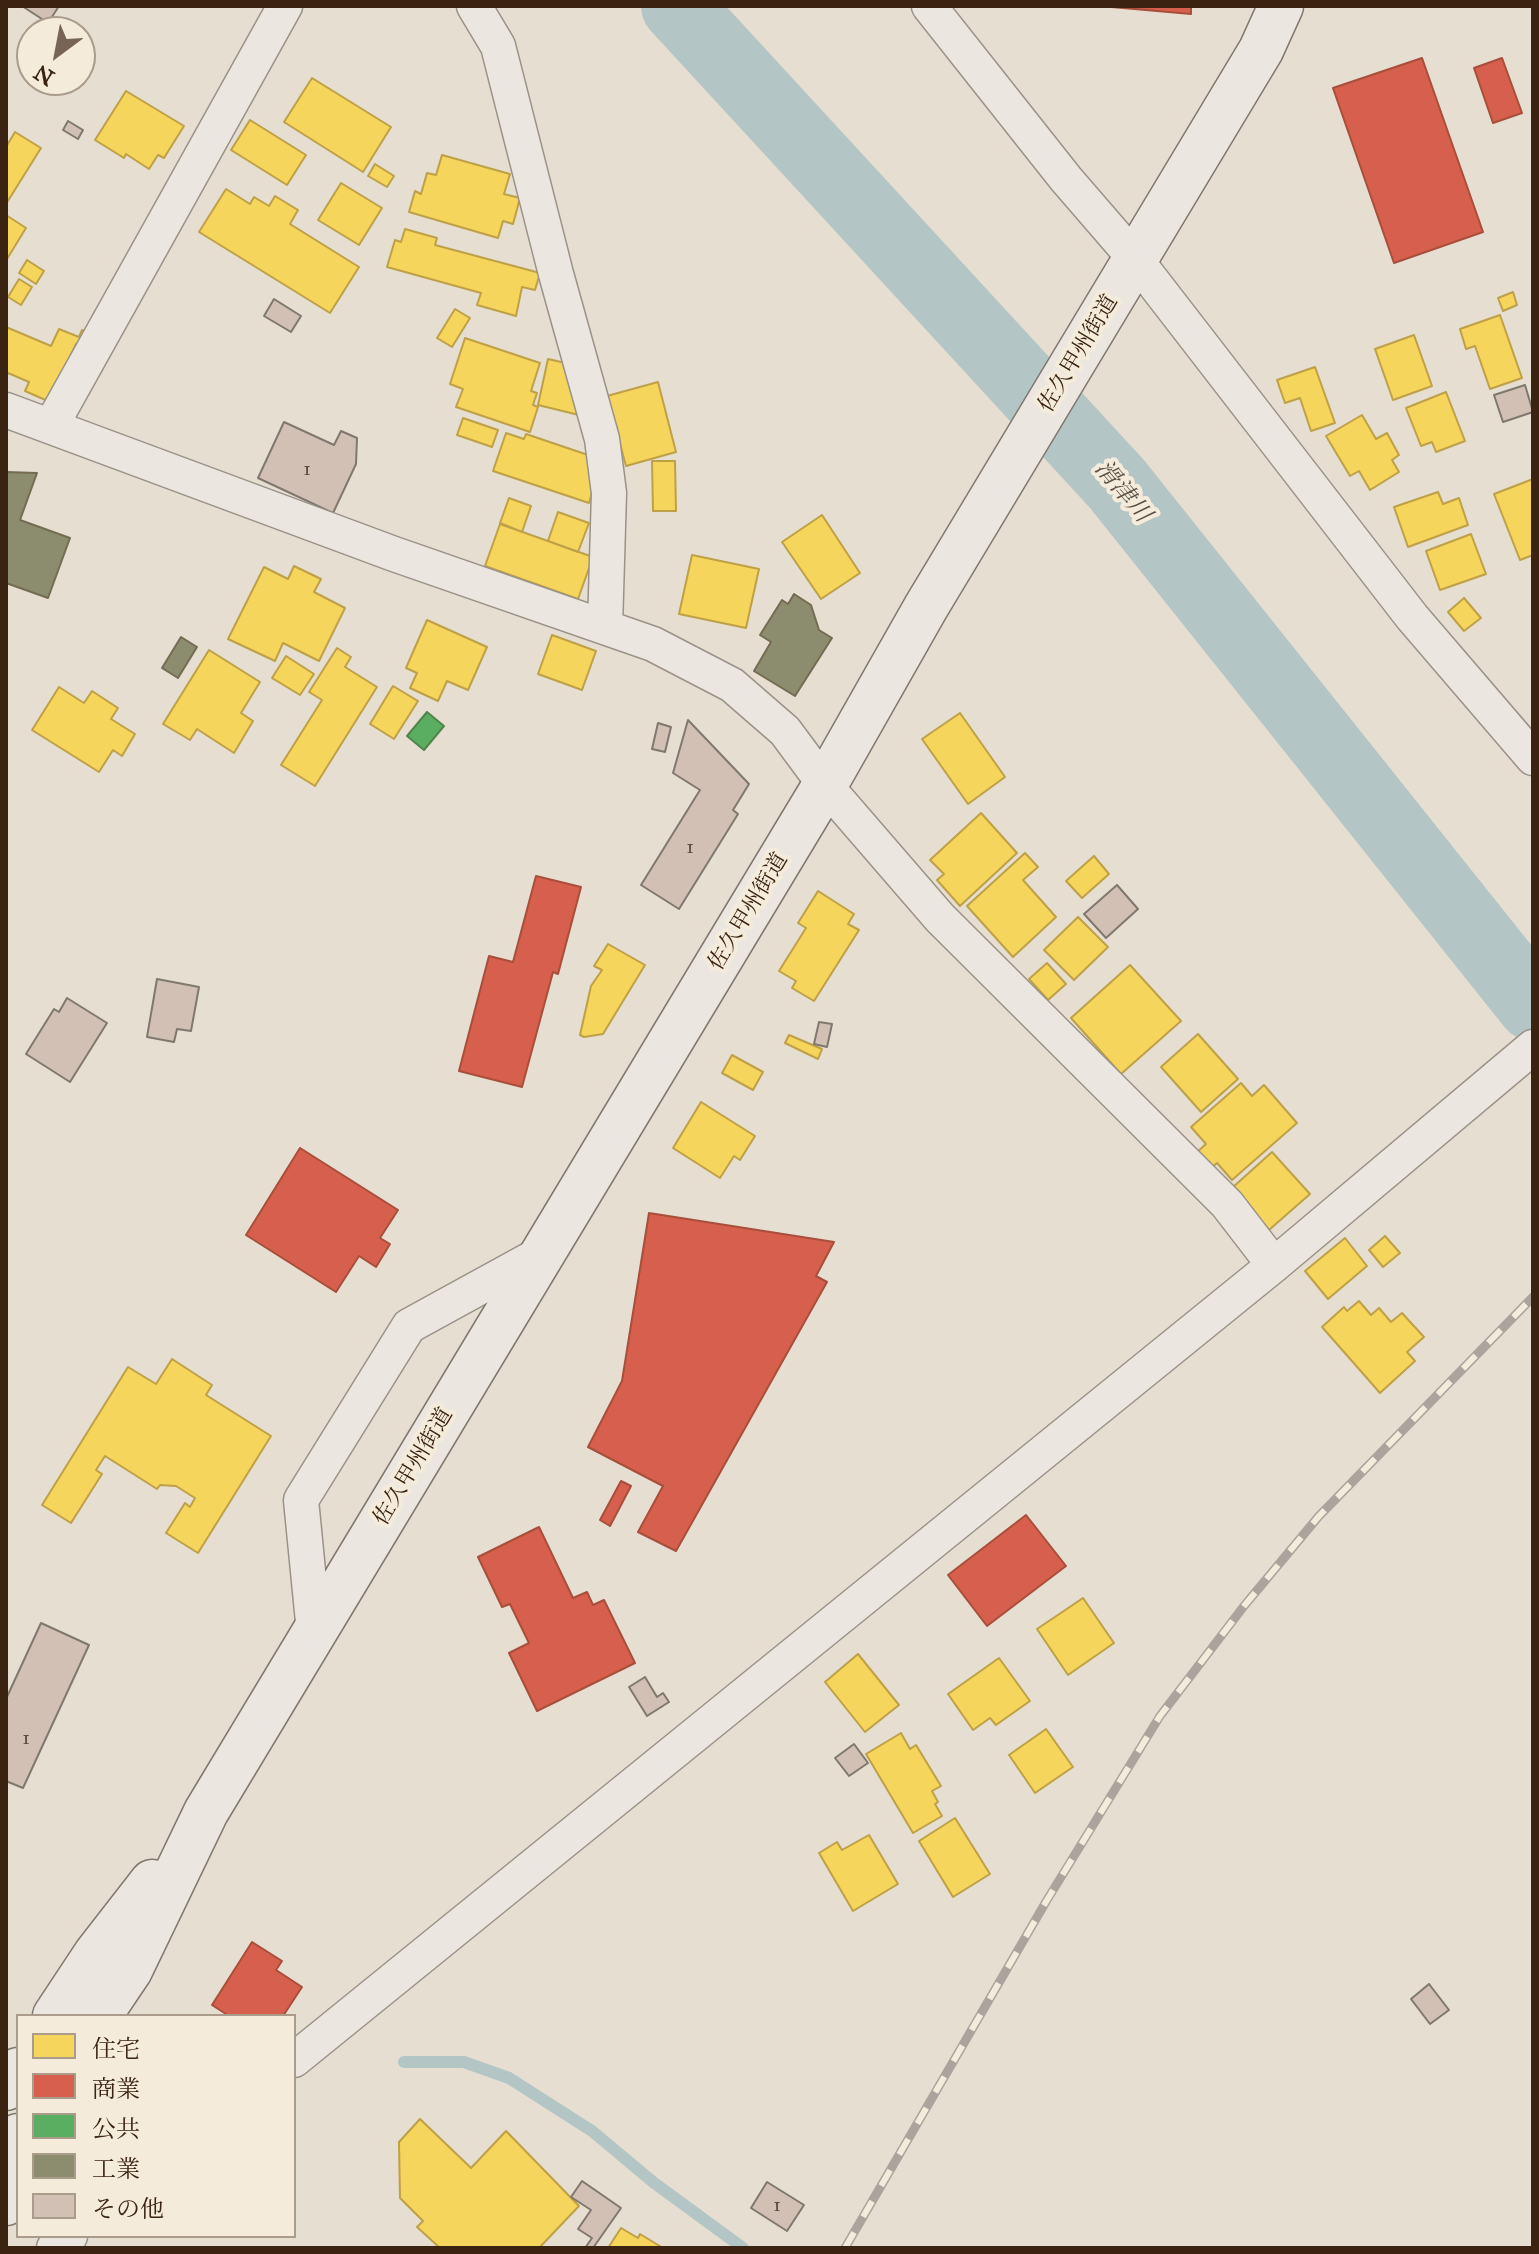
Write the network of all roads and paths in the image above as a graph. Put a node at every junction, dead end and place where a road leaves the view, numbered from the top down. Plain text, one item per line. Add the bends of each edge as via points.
1 (285, 6) edge
2 (474, 6) edge
3 (929, 6) edge
4 (1281, 6) edge
5 (1131, 269) junction
6 (6, 410) edge
7 (51, 426) junction
8 (605, 627) junction
9 (1533, 758) edge
10 (825, 785) junction
11 (1533, 1047) edge
12 (544, 1252) junction
13 (1274, 1265) junction
14 (314, 1632) junction
15 (206, 1812) junction
16 (130, 1970) junction
17 (56, 2014) edge
18 (100, 2014) edge
19 (107, 2014) edge
20 (296, 2058) edge
21 (16, 2184) edge
22 (6, 2203) edge

1 - 7 street
2 - 8 street via 498,46 602,439 609,493
3 - 5 street
4 - 5 main road, 佐久甲州街道 via 1261,50
5 - 9 street
5 - 10 main road, 佐久甲州街道
6 - 7 street
7 - 8 street
8 - 10 street via 653,644 732,685 785,731
10 - 12 main road, 佐久甲州街道
10 - 13 street via 940,918 1227,1204
11 - 13 street
12 - 14 main road, 佐久甲州街道
12 - 14 street via 409,1326 301,1500
13 - 20 street
14 - 15 main road, 佐久甲州街道
15 - 16 main road, 佐久甲州街道
15 - 17 main road, 佐久甲州街道
16 - 18 main road, 佐久甲州街道
16 - 19 main road
21 - 22 main road

